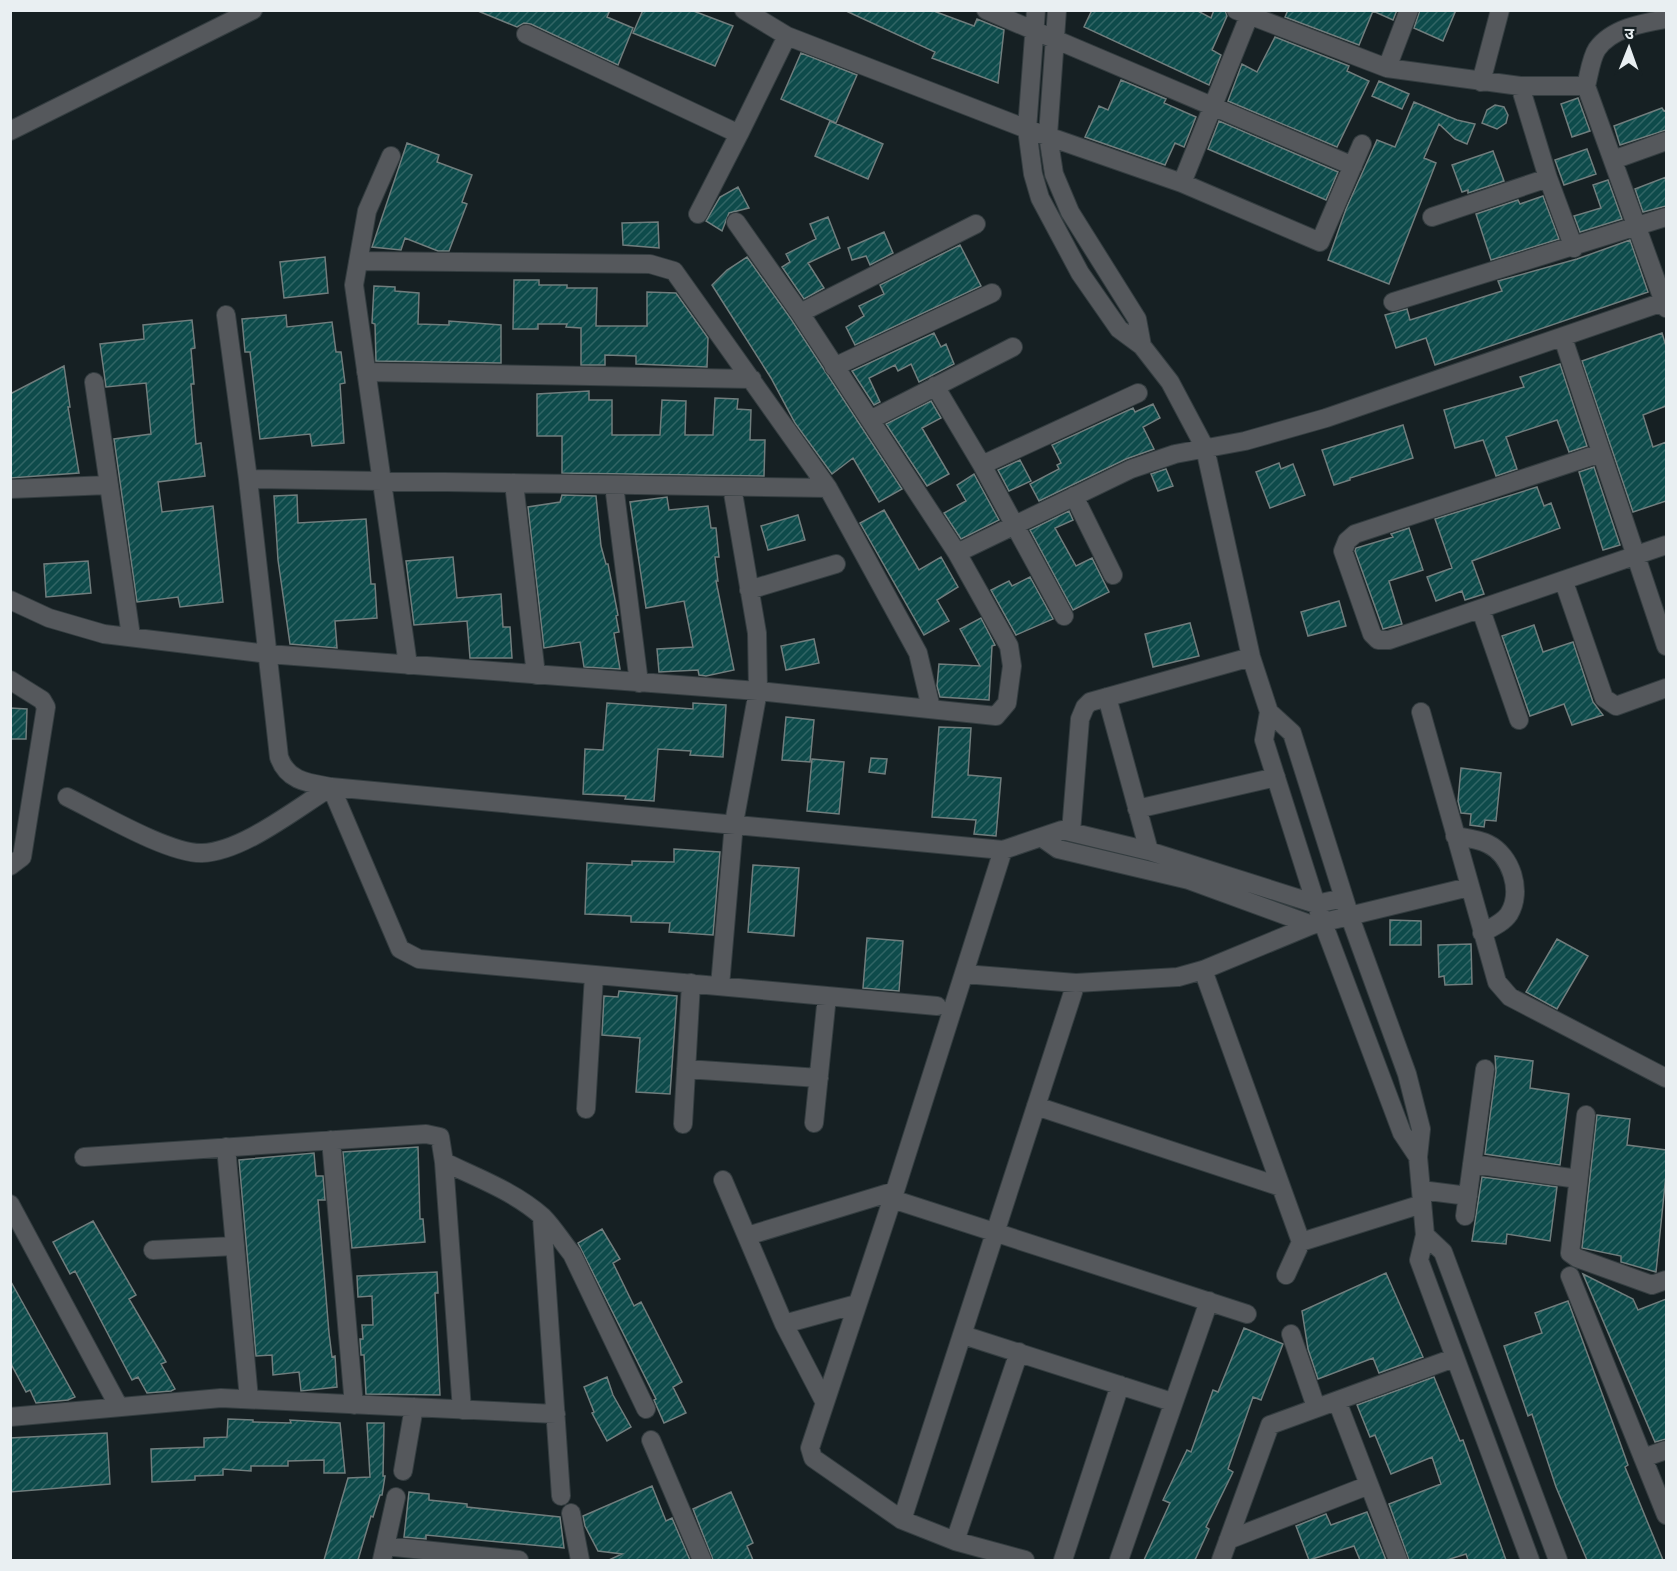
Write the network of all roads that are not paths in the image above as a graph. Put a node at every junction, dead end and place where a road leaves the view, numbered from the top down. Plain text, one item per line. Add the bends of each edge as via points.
1 (253, 10) edge
2 (744, 10) edge
3 (986, 10) edge
4 (1036, 10) edge
5 (1058, 10) edge
6 (1409, 10) edge
7 (1500, 10) edge
8 (1242, 13) edge
9 (1666, 19) edge
10 (1034, 31) junction
11 (526, 34) dead end
12 (787, 36) junction
13 (1054, 40) junction
14 (1387, 68) junction
15 (1481, 82) junction
16 (1520, 86) junction
17 (1586, 86) junction
18 (1213, 106) junction
19 (1027, 129) junction
20 (10, 131) edge
21 (739, 134) junction
22 (1048, 135) junction
23 (1666, 141) edge
24 (1362, 144) dead end
25 (391, 156) dead end
26 (1613, 160) junction
27 (1353, 166) junction
28 (1548, 178) junction
29 (1182, 183) junction
30 (698, 214) dead end
31 (1432, 217) dead end
32 (1666, 217) edge
33 (736, 222) dead end
34 (976, 224) dead end
35 (1639, 227) junction
36 (1575, 248) junction
37 (358, 261) junction
38 (992, 293) dead end
39 (1393, 302) dead end
40 (1666, 304) edge
41 (800, 313) junction
42 (226, 315) dead end
43 (1563, 338) junction
44 (1142, 346) junction
45 (1013, 347) dead end
46 (834, 367) junction
47 (366, 372) junction
48 (752, 379) junction
49 (94, 382) dead end
50 (935, 386) junction
51 (1138, 393) dead end
52 (870, 420) junction
53 (1205, 448) junction
54 (1601, 453) junction
55 (982, 465) junction
56 (248, 479) junction
57 (381, 481) junction
58 (514, 483) junction
59 (109, 485) junction
60 (614, 485) junction
61 (732, 487) junction
62 (828, 488) junction
63 (10, 489) edge
64 (1074, 496) junction
65 (1015, 525) junction
66 (1666, 545) edge
67 (957, 553) junction
68 (1637, 555) junction
69 (836, 564) dead end
70 (1113, 575) dead end
71 (1564, 582) junction
72 (749, 590) junction
73 (10, 600) edge
74 (1481, 609) junction
75 (1064, 616) dead end
76 (131, 636) junction
77 (1666, 646) edge
78 (268, 654) junction
79 (1251, 657) junction
80 (408, 665) junction
81 (536, 675) junction
82 (10, 680) edge
83 (639, 682) junction
84 (1666, 688) edge
85 (758, 692) junction
86 (1107, 697) junction
87 (931, 708) junction
88 (1269, 712) junction
89 (1421, 712) dead end
90 (1519, 720) dead end
91 (1276, 777) junction
92 (331, 787) junction
93 (68, 797) dead end
94 (1137, 809) junction
95 (734, 823) junction
96 (1071, 832) junction
97 (1455, 836) junction
98 (1041, 837) junction
99 (1003, 850) junction
100 (1149, 851) junction
101 (10, 866) edge
102 (1469, 887) junction
103 (1344, 898) junction
104 (1317, 904) junction
105 (1350, 917) junction
106 (1318, 924) junction
107 (1482, 933) junction
108 (1203, 970) junction
109 (964, 974) junction
110 (594, 975) junction
111 (691, 983) junction
112 (1076, 983) junction
113 (720, 986) junction
114 (827, 996) junction
115 (937, 1006) dead end
116 (686, 1069) junction
117 (1485, 1069) dead end
118 (819, 1078) junction
119 (1666, 1078) edge
120 (1036, 1107) junction
121 (586, 1109) dead end
122 (1586, 1115) dead end
123 (814, 1123) dead end
124 (683, 1124) dead end
125 (331, 1140) junction
126 (226, 1147) junction
127 (84, 1157) dead end
128 (1418, 1157) junction
129 (444, 1162) junction
130 (1473, 1164) junction
131 (1578, 1179) junction
132 (723, 1180) dead end
133 (1281, 1187) junction
134 (894, 1195) junction
135 (1468, 1196) junction
136 (1422, 1197) junction
137 (10, 1204) edge
138 (1465, 1216) dead end
139 (542, 1217) junction
140 (995, 1233) junction
141 (1425, 1235) junction
142 (747, 1236) junction
143 (1301, 1242) junction
144 (235, 1246) junction
145 (153, 1250) dead end
146 (1286, 1275) dead end
147 (1570, 1276) dead end
148 (1666, 1280) edge
149 (1209, 1301) junction
150 (857, 1304) junction
151 (1247, 1314) dead end
152 (784, 1324) junction
153 (1291, 1334) dead end
154 (963, 1335) junction
155 (1019, 1352) junction
156 (1454, 1358) junction
157 (1120, 1385) junction
158 (249, 1399) junction
159 (824, 1401) junction
160 (1337, 1401) junction
161 (1172, 1402) junction
162 (354, 1405) junction
163 (119, 1407) junction
164 (414, 1407) junction
165 (1316, 1407) junction
166 (646, 1409) dead end
167 (462, 1410) junction
168 (556, 1414) junction
169 (10, 1417) edge
170 (651, 1440) dead end
171 (1666, 1450) edge
172 (1643, 1458) junction
173 (403, 1471) dead end
174 (1369, 1485) junction
175 (561, 1496) dead end
176 (396, 1497) dead end
177 (571, 1513) dead end
178 (1666, 1515) edge
179 (902, 1520) junction
180 (1228, 1540) junction
181 (955, 1541) junction
182 (384, 1553) edge
183 (494, 1559) edge
184 (519, 1560) edge
185 (580, 1560) edge
186 (702, 1560) edge
187 (1025, 1560) edge
188 (1064, 1560) edge
189 (1119, 1560) edge
190 (1221, 1560) edge
191 (1398, 1560) edge
192 (1530, 1560) edge
193 (1558, 1560) edge

1 - 20 street
2 - 12 street
3 - 10 street
4 - 10 street
5 - 13 street
6 - 14 street
7 - 15 street
8 - 14 street
8 - 18 street
9 - 17 street via 1618,32 1597,49
10 - 13 street
10 - 19 street
11 - 21 street
12 - 19 street
12 - 21 street
13 - 18 street
13 - 22 street
14 - 15 street
15 - 16 street
16 - 17 street
16 - 28 street
17 - 26 street
18 - 27 street
18 - 29 street
19 - 22 street
19 - 44 street via 1040,198 1062,244 1119,329
21 - 30 street
22 - 29 street
22 - 44 street via 1060,192 1137,319
23 - 26 street
24 - 27 street
25 - 37 street via 367,211
26 - 35 street
27 - 29 street via 1320,242
28 - 31 street
28 - 36 street
32 - 35 street
33 - 41 street
34 - 41 street
35 - 36 street
35 - 40 street
36 - 39 street
37 - 47 street via 354,285
37 - 48 street via 661,266 681,279
38 - 46 street
40 - 43 street
41 - 46 street
42 - 56 street
43 - 53 street via 1326,418
43 - 54 street
44 - 53 street via 1179,397
45 - 50 street
46 - 52 street
47 - 48 street
47 - 57 street
48 - 62 street
49 - 59 street
50 - 52 street
50 - 55 street
51 - 55 street
52 - 67 street
53 - 64 street via 1131,469
53 - 79 street
54 - 68 street
54 - 74 street via 1355,534 1347,541 1343,551 1372,634 1378,640 1389,640
55 - 65 street
56 - 57 street
56 - 78 street
57 - 58 street
57 - 80 street
58 - 60 street
58 - 81 street
59 - 63 street
59 - 76 street
60 - 61 street
60 - 83 street
61 - 62 street
61 - 72 street
62 - 87 street via 918,653
64 - 65 street
64 - 70 street
65 - 67 street
65 - 75 street
66 - 68 street
67 - 87 street via 1009,646 1012,666 1007,703 996,716
68 - 71 street
68 - 77 street
69 - 72 street
71 - 74 street
71 - 84 street via 1604,698 1616,706
72 - 85 street via 757,633
73 - 76 street via 49,618 104,634
74 - 90 street
76 - 78 street
78 - 80 street
78 - 92 street via 282,765 302,782
79 - 86 street
79 - 88 street
80 - 81 street
81 - 83 street
82 - 101 street via 35,694 46,707 22,857
83 - 85 street
85 - 87 street
85 - 95 street
86 - 94 street
86 - 96 street via 1085,706 1080,719
88 - 91 street via 1264,740
88 - 103 street via 1292,733
89 - 97 street
91 - 94 street
91 - 104 street
92 - 93 street via 239,843 200,854 176,849
92 - 95 street
92 - 110 street via 400,949 407,955
94 - 100 street
95 - 99 street
95 - 113 street
96 - 98 street via 1062,830
96 - 100 street
97 - 102 street
97 - 107 street via 1488,844 1504,856 1510,869 1514,892 1509,913
98 - 99 street
98 - 106 street via 1058,849 1189,880
99 - 109 street
100 - 104 street
102 - 105 street
102 - 107 street
103 - 104 street
103 - 105 street
104 - 106 street
105 - 106 street
105 - 128 street via 1407,1074 1421,1129
106 - 108 street
106 - 128 street via 1402,1133
107 - 119 street via 1494,974 1510,998
108 - 112 street via 1158,980
108 - 133 street
109 - 112 street
109 - 134 street
110 - 111 street
110 - 121 street
111 - 113 street
111 - 116 street
112 - 120 street
113 - 114 street
114 - 115 street
114 - 118 street
116 - 118 street
116 - 124 street
117 - 130 street
118 - 123 street
120 - 133 street
120 - 140 street
122 - 131 street
125 - 126 street
125 - 129 street via 435,1135 443,1145
125 - 162 street
126 - 127 street
126 - 144 street
128 - 136 street
129 - 139 street via 502,1189
129 - 167 street
130 - 131 street
130 - 135 street
131 - 148 street via 1569,1248 1572,1256 1652,1285
132 - 142 street
133 - 143 street
134 - 140 street
134 - 142 street
134 - 150 street
135 - 136 street
135 - 138 street
136 - 141 street
136 - 143 street
137 - 163 street
139 - 166 street via 572,1254
139 - 168 street
140 - 149 street
140 - 154 street
141 - 156 street via 1419,1260
141 - 193 street via 1443,1252
142 - 152 street
143 - 146 street
144 - 145 street
144 - 158 street
147 - 172 street
149 - 151 street
149 - 161 street
150 - 152 street
150 - 159 street
152 - 159 street
153 - 165 street
154 - 155 street
154 - 179 street
155 - 157 street
155 - 181 street
156 - 160 street
156 - 192 street
157 - 161 street
157 - 188 street
158 - 162 street
158 - 163 street
159 - 179 street via 810,1443 813,1458
160 - 165 street
160 - 174 street
161 - 189 street
162 - 164 street
163 - 169 street
164 - 167 street
164 - 173 street
165 - 180 street via 1270,1425
167 - 168 street
168 - 175 street
170 - 186 street
171 - 172 street
172 - 178 street
174 - 180 street
174 - 191 street
176 - 182 street
177 - 185 street
179 - 181 street
180 - 190 street
181 - 187 street
182 - 183 street
183 - 184 street

